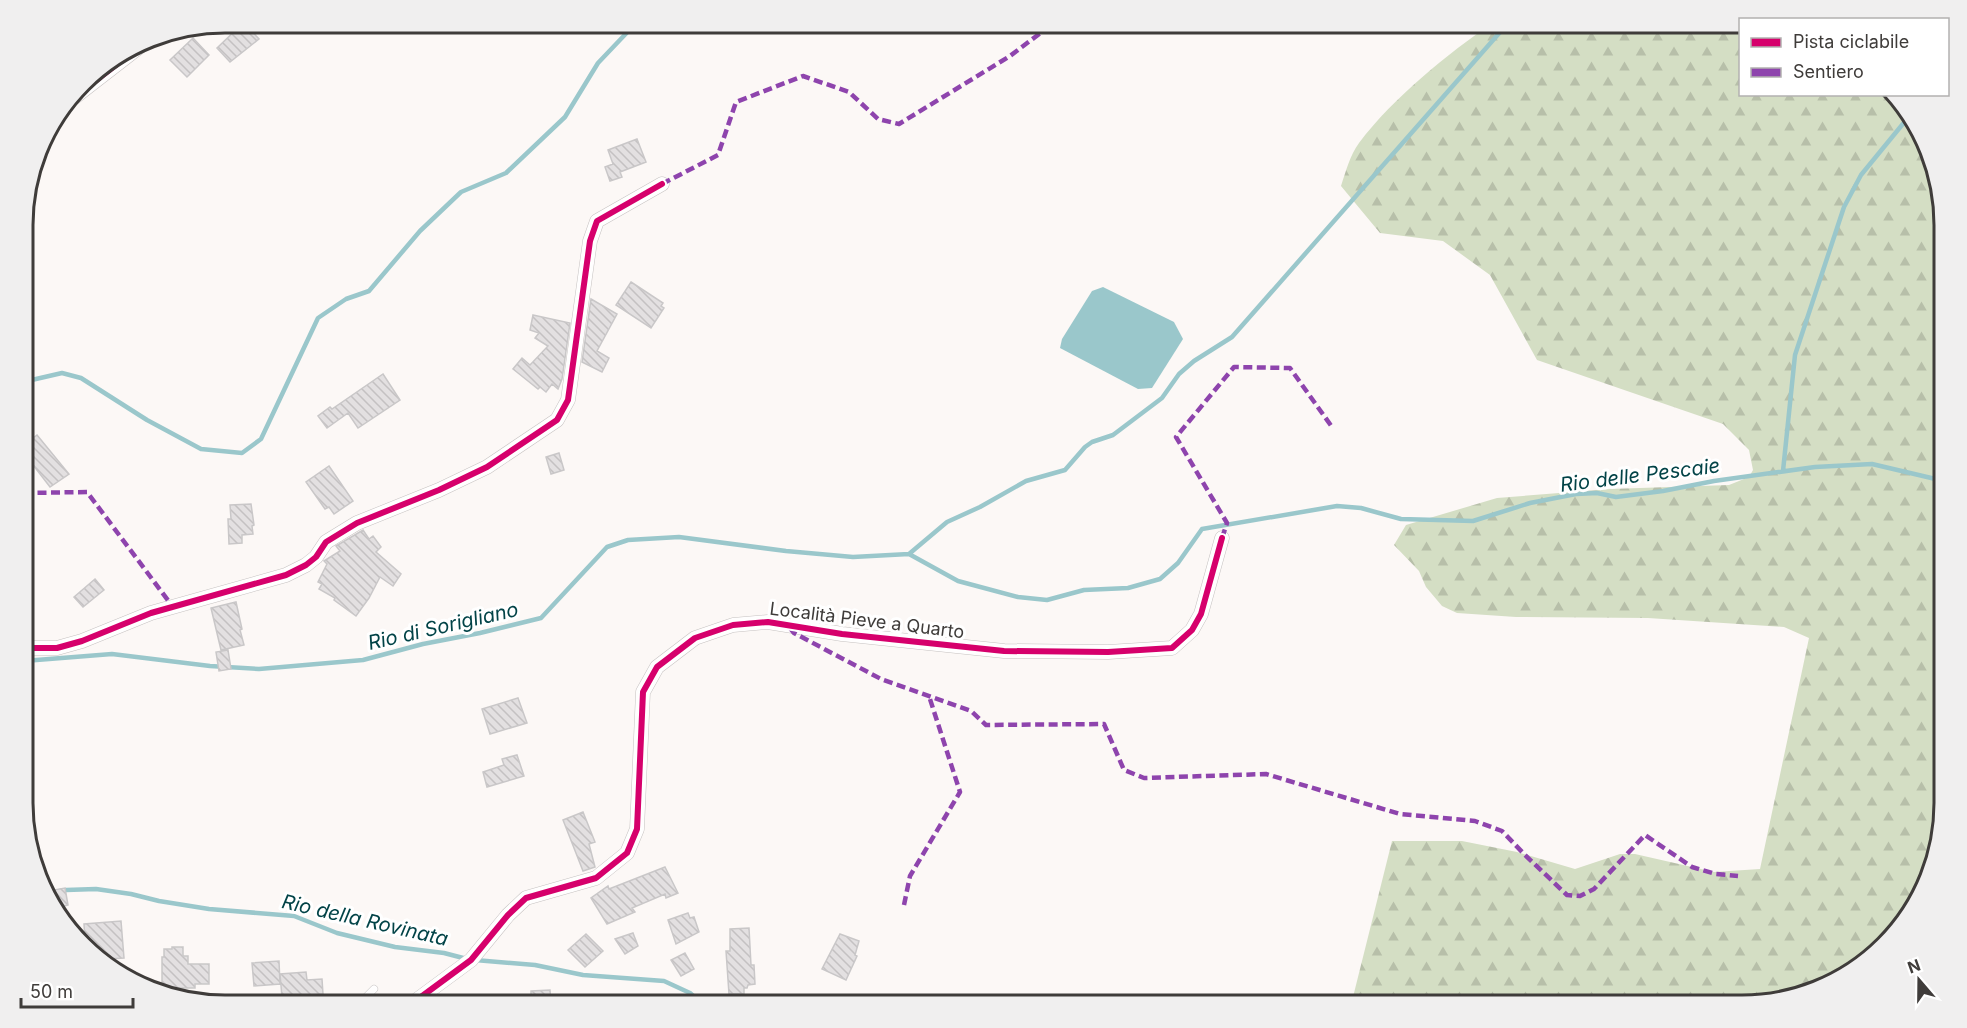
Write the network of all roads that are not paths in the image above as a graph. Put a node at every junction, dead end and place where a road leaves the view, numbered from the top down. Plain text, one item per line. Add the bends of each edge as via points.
1 (662, 184) dead end
2 (1222, 538) dead end
3 (33, 648) edge
4 (374, 989) dead end
5 (368, 995) edge
6 (424, 995) edge

1 - 3 street via 597,221 590,241 568,400 557,420 487,467 357,523 326,542 306,565 286,575 151,613 82,641 57,648
2 - 6 street, Località Pieve a Quarto via 1201,614 1192,630 1172,648 1004,651 768,622 733,625 695,638 657,667 643,692 637,829 627,853 596,878 526,898 471,960
4 - 5 lane

